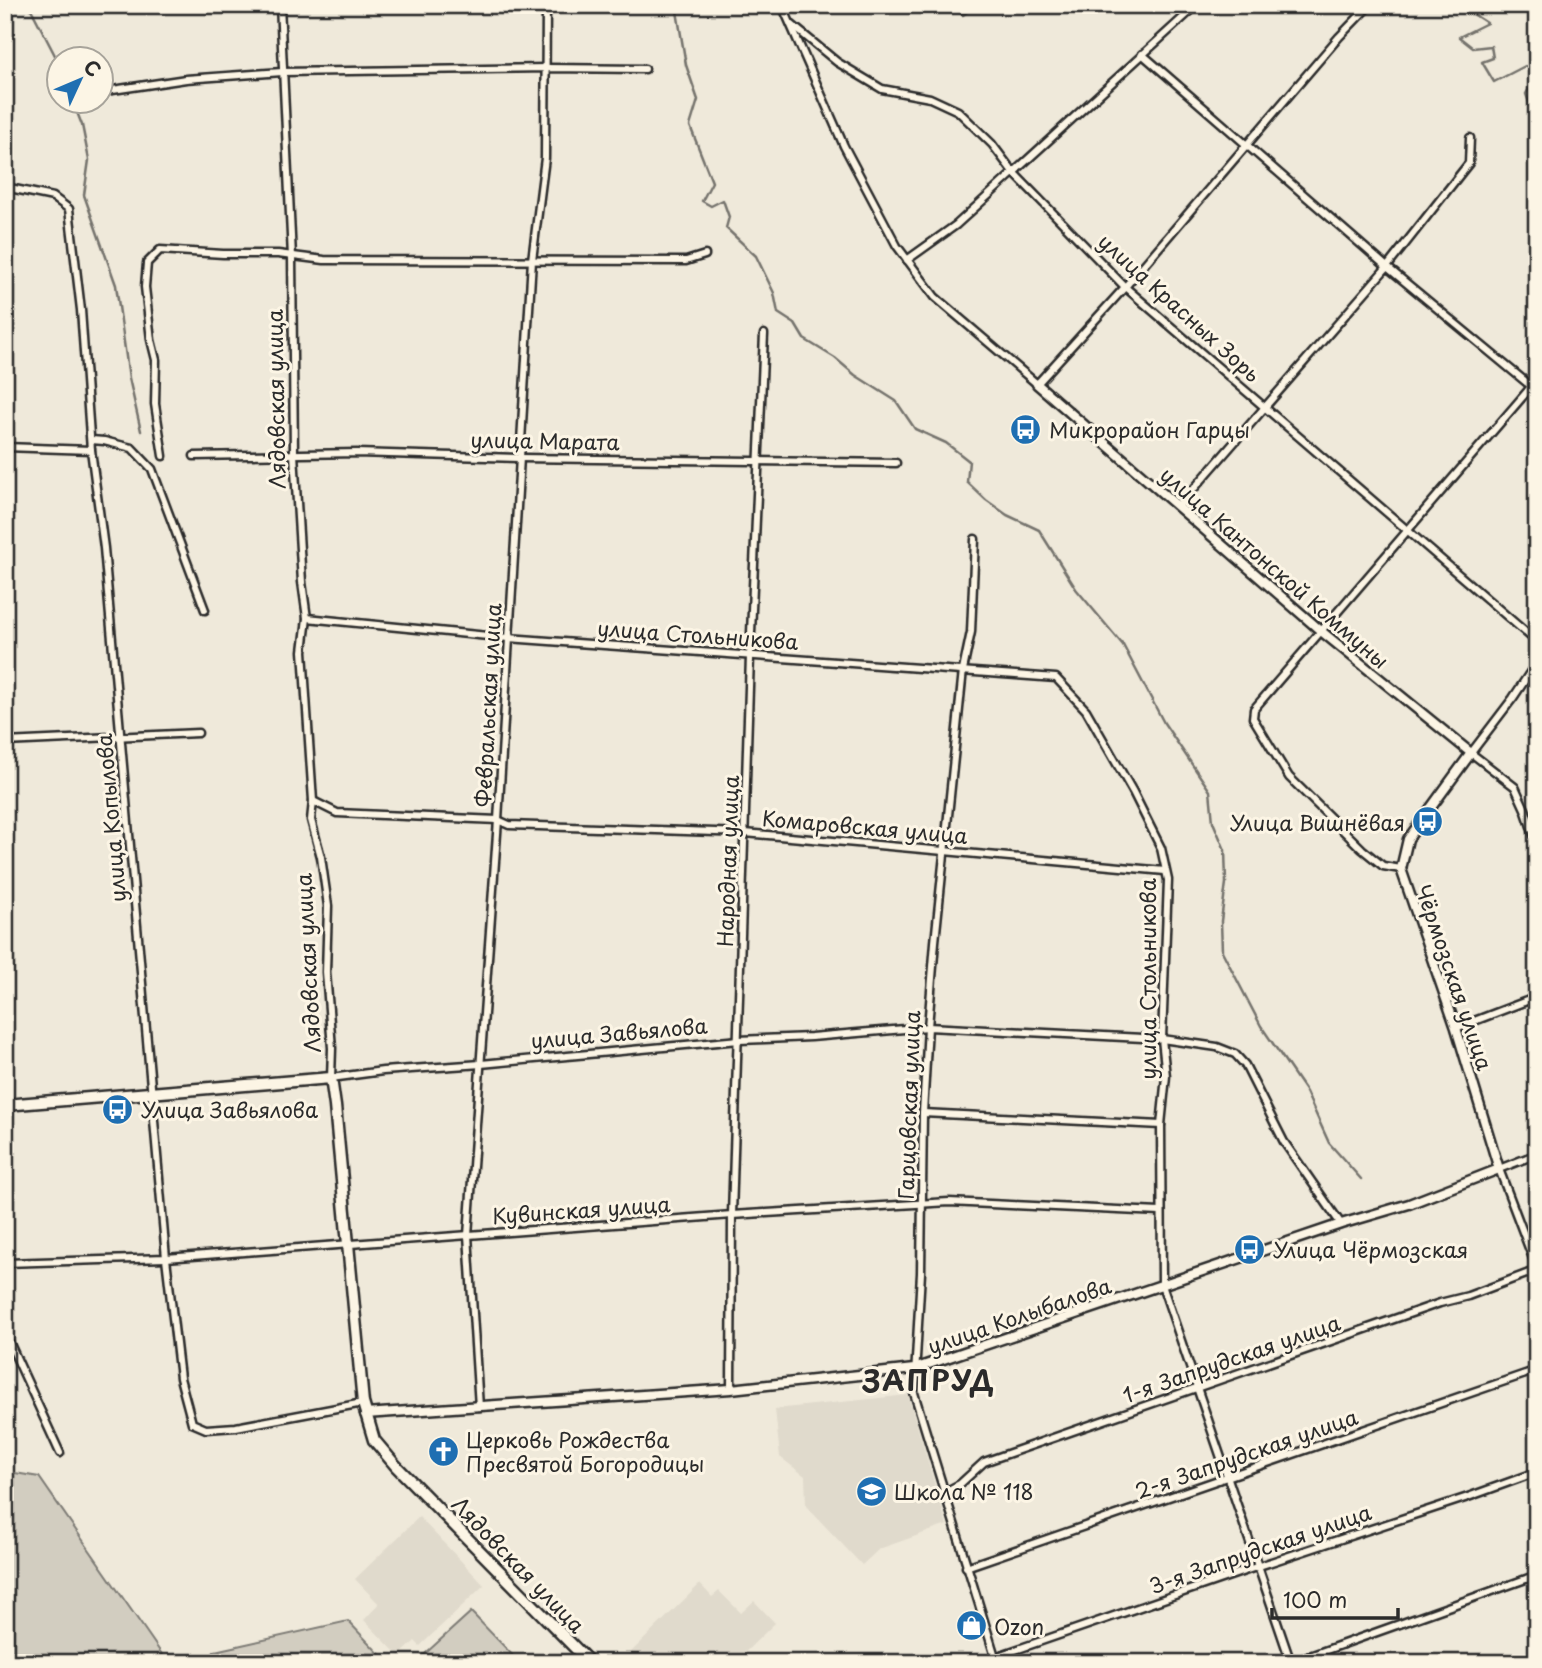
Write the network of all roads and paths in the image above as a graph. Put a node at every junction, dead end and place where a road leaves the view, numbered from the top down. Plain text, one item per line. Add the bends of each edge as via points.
1 (280, 5) edge
2 (546, 5) edge
3 (782, 5) edge
4 (1197, 5) edge
5 (1370, 5) edge
6 (791, 24) junction
7 (1142, 54) junction
8 (547, 68) junction
9 (645, 69) dead end
10 (282, 72) junction
11 (116, 90) edge
12 (1470, 138) dead end
13 (1245, 145) junction
14 (1013, 173) junction
15 (5, 187) edge
16 (705, 255) dead end
17 (292, 257) junction
18 (532, 260) junction
19 (907, 260) junction
20 (1387, 267) junction
21 (1125, 287) junction
22 (764, 334) dead end
23 (1038, 384) junction
24 (1535, 386) edge
25 (1266, 406) junction
26 (91, 440) junction
27 (5, 447) edge
28 (91, 450) junction
29 (294, 454) junction
30 (163, 456) dead end
31 (194, 457) dead end
32 (519, 458) junction
33 (758, 461) junction
34 (896, 463) dead end
35 (1178, 507) junction
36 (1408, 529) junction
37 (975, 540) dead end
38 (205, 610) dead end
39 (307, 618) junction
40 (1321, 631) junction
41 (508, 638) junction
42 (1537, 642) edge
43 (750, 656) junction
44 (1537, 662) edge
45 (963, 670) junction
46 (198, 733) dead end
47 (121, 736) junction
48 (5, 742) edge
49 (1471, 754) junction
50 (313, 801) junction
51 (498, 820) junction
52 (745, 833) junction
53 (1537, 844) edge
54 (945, 850) junction
55 (1401, 869) junction
56 (1165, 870) junction
57 (1537, 997) edge
58 (928, 1027) junction
59 (1456, 1028) junction
60 (739, 1040) junction
61 (1162, 1040) junction
62 (481, 1064) junction
63 (331, 1078) junction
64 (153, 1094) junction
65 (5, 1105) edge
66 (923, 1113) junction
67 (1161, 1125) junction
68 (1537, 1154) edge
69 (1499, 1169) junction
70 (922, 1204) junction
71 (1160, 1212) junction
72 (732, 1215) junction
73 (1341, 1224) junction
74 (468, 1235) junction
75 (347, 1245) junction
76 (166, 1258) junction
77 (5, 1264) edge
78 (1537, 1270) edge
79 (1162, 1285) junction
80 (5, 1333) edge
81 (914, 1369) junction
82 (1537, 1370) edge
83 (1199, 1388) junction
84 (731, 1389) junction
85 (363, 1402) junction
86 (479, 1407) junction
87 (365, 1414) junction
88 (60, 1453) dead end
89 (1537, 1472) edge
90 (1230, 1477) junction
91 (945, 1492) junction
92 (1259, 1566) junction
93 (966, 1567) junction
94 (1537, 1575) edge
95 (996, 1660) edge
96 (590, 1663) edge
97 (1291, 1663) edge

1 - 10 street, Лядовская улица
2 - 8 street, Февральская улица
3 - 6 street, улица Кантонской Коммуны
4 - 7 street
5 - 13 street
6 - 14 street, улица Красных Зорь via 837,62 882,89 930,97 958,111 992,144
6 - 19 street, улица Кантонской Коммуны via 844,146
7 - 13 street
7 - 14 street
8 - 9 street
8 - 10 street
8 - 18 street, Февральская улица via 545,158
10 - 11 street
10 - 17 street, Лядовская улица
12 - 20 street via 1469,163
13 - 20 street
13 - 21 street
14 - 19 street via 956,225
14 - 21 street, улица Красных Зорь
15 - 26 street, улица Копылова via 54,197 69,209
16 - 18 street via 685,261
17 - 18 street
17 - 29 street, Лядовская улица
17 - 30 street via 160,250 147,262 145,287
18 - 32 street, Февральская улица
19 - 23 street, улица Кантонской Коммуны via 935,297
20 - 24 street
20 - 25 street
21 - 23 street
21 - 25 street, улица Красных Зорь
22 - 33 street, Народная улица
23 - 35 street, улица Кантонской Коммуны
24 - 36 street
25 - 35 street
25 - 36 street, улица Красных Зорь
26 - 28 street, улица Копылова
26 - 38 street via 132,448 152,469
27 - 28 street
28 - 47 street, улица Копылова
29 - 31 street, улица Марата
29 - 32 street, улица Марата
29 - 39 street, Лядовская улица
32 - 33 street, улица Марата
32 - 41 street, Февральская улица
33 - 34 street, улица Марата
33 - 43 street, Народная улица
35 - 40 street, улица Кантонской Коммуны
36 - 40 street
36 - 42 street, улица Красных Зорь
37 - 45 street, Гарцовская улица via 971,632
39 - 41 street, улица Стольникова
39 - 50 street, Лядовская улица via 303,651
40 - 49 street, улица Кантонской Коммуны
40 - 55 street, Чёрмозская улица via 1254,709 1253,718 1289,777 1362,849 1384,866
41 - 43 street, улица Стольникова
41 - 51 street, Февральская улица
43 - 45 street, улица Стольникова
43 - 52 street, Народная улица
44 - 49 street
45 - 54 street, Гарцовская улица
45 - 56 street, улица Стольникова via 1056,678 1086,710 1133,792 1161,848
46 - 47 street
47 - 48 street
47 - 64 street, улица Копылова
49 - 53 street, улица Кантонской Коммуны via 1515,787
49 - 55 street via 1408,839
50 - 51 street, Комаровская улица via 337,813
50 - 63 street, Лядовская улица via 311,820 328,906
51 - 52 street, Комаровская улица via 509,825
51 - 62 street, Февральская улица
52 - 54 street, Комаровская улица
52 - 60 street, Народная улица
54 - 56 street, Комаровская улица
54 - 58 street, Гарцовская улица
55 - 59 street, Чёрмозская улица
56 - 61 street, улица Стольникова
57 - 59 street
58 - 60 street, улица Завьялова
58 - 61 street, улица Завьялова
58 - 66 street, Гарцовская улица
59 - 69 street, Чёрмозская улица
60 - 62 street, улица Завьялова
60 - 72 street, Народная улица
61 - 67 street, улица Стольникова via 1166,1076
61 - 73 street, улица Завьялова via 1235,1054 1284,1142
62 - 63 street, улица Завьялова
62 - 74 street, Февральская улица
63 - 64 main road, улица Завьялова
63 - 75 main road, Лядовская улица
64 - 65 main road, улица Завьялова
64 - 76 street, улица Копылова
66 - 67 street
66 - 70 street, Гарцовская улица
67 - 71 street, улица Стольникова
68 - 69 street, улица Колыбалова
69 - 73 street, улица Колыбалова via 1409,1205
69 - 78 street, Чёрмозская улица
70 - 71 street, Кувинская улица
70 - 72 street, Кувинская улица
70 - 81 street, Гарцовская улица
71 - 79 street, улица Стольникова
72 - 74 street, Кувинская улица
72 - 84 street, Народная улица
73 - 79 street, улица Колыбалова
74 - 75 street, Кувинская улица
74 - 86 street, Февральская улица
75 - 76 street, Кувинская улица
75 - 85 main road, Лядовская улица
76 - 77 street, Кувинская улица
76 - 85 street, улица Копылова via 180,1378 192,1423 206,1429 236,1427
78 - 83 street, 1-я Запрудская улица
79 - 81 street, улица Колыбалова
79 - 83 street, улица Стольникова
80 - 88 street
81 - 84 street, улица Колыбалова
81 - 91 street, Гарцовская улица via 914,1393
82 - 90 street, 2-я Запрудская улица
83 - 90 street, улица Стольникова
83 - 91 street, 1-я Запрудская улица via 984,1462
84 - 86 street, улица Колыбалова
85 - 87 main road, Лядовская улица
86 - 87 street, улица Колыбалова
87 - 96 main road, Лядовская улица via 374,1440 396,1466
89 - 92 street, 3-я Запрудская улица
90 - 92 street, улица Стольникова
90 - 93 street, 2-я Запрудская улица
91 - 93 street, Гарцовская улица
92 - 95 street, 3-я Запрудская улица
92 - 97 street, улица Стольникова
93 - 95 street, Гарцовская улица
94 - 97 street

